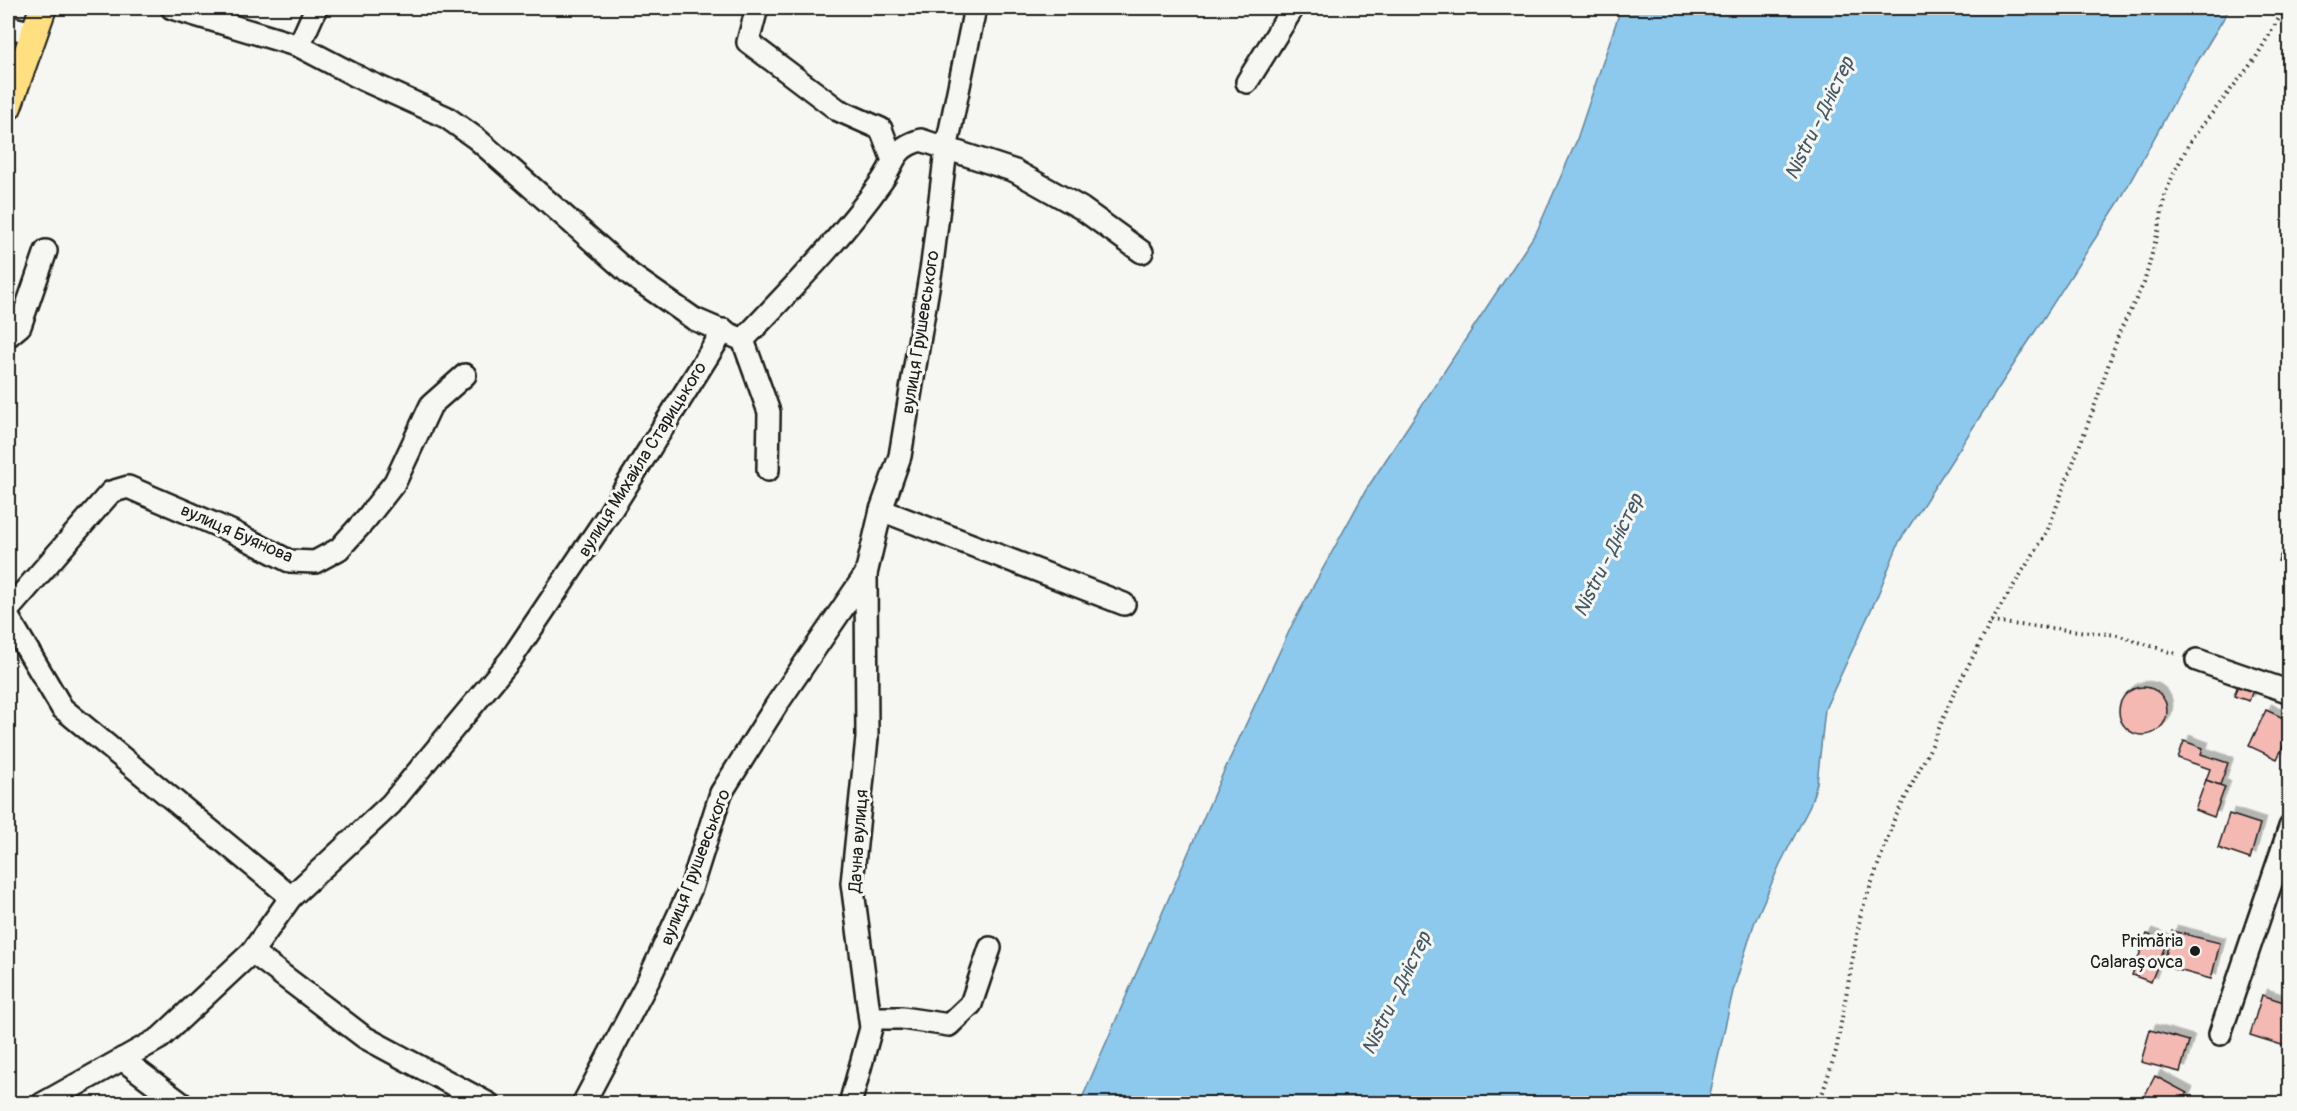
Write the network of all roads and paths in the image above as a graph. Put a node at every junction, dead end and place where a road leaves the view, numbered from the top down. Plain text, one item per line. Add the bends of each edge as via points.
1 (43, 8) edge
2 (172, 8) edge
3 (316, 8) edge
4 (757, 8) edge
5 (975, 8) edge
6 (1293, 8) edge
7 (2285, 8) edge
8 (8, 27) edge
9 (34, 33) junction
10 (299, 46) junction
11 (1247, 82) dead end
12 (8, 107) edge
13 (946, 150) junction
14 (892, 159) junction
15 (46, 251) dead end
16 (1142, 252) dead end
17 (724, 330) junction
18 (8, 336) edge
19 (743, 340) junction
20 (465, 375) dead end
21 (768, 470) dead end
22 (881, 510) junction
23 (866, 574) junction
24 (1124, 604) dead end
25 (8, 610) edge
26 (8, 616) edge
27 (1991, 622) junction
28 (2197, 660) joint
29 (2289, 692) edge
30 (2289, 827) edge
31 (291, 897) junction
32 (990, 948) dead end
33 (252, 952) junction
34 (870, 1018) junction
35 (2220, 1034) dead end
36 (122, 1059) junction
37 (42, 1104) edge
38 (182, 1104) edge
39 (489, 1104) edge
40 (583, 1104) edge
41 (850, 1104) edge
42 (1818, 1104) edge

1 - 9 main road
2 - 10 street
3 - 10 street
4 - 14 street via 748,42 838,110 881,129
5 - 13 street, вулиця Грушевського
6 - 11 street
7 - 27 path via 2255,59 2191,140 2174,173 2165,194 2144,283 2119,333 2047,532
8 - 9 street
9 - 12 main road
10 - 17 street via 446,117 477,139 631,275 694,319
13 - 14 street via 921,140 907,144
13 - 16 street via 1015,171 1081,208
13 - 22 street, вулиця Грушевського via 932,264 900,456
14 - 19 street via 884,179 810,270
15 - 18 street via 20,326
17 - 19 street
17 - 31 street, вулиця Михайла Старицького via 610,512 511,659 391,804
19 - 21 street via 769,412
20 - 25 street, вулиця Буянова via 431,405 395,482 366,519 339,549 315,562 290,561 128,487 111,492
22 - 23 street, вулиця Грушевського
22 - 24 street
23 - 34 street, Дачна вулиця via 867,738 852,883
23 - 40 street, вулиця Грушевського via 721,793 691,888 648,981
26 - 31 street via 62,708
27 - 28 path via 2117,635
27 - 42 path via 1954,693 1880,856 1861,913 1836,1051
28 - 29 street
30 - 35 street
31 - 33 street, вулиця Михайла Старицького
32 - 34 street via 971,1004 949,1025
33 - 36 street, вулиця Михайла Старицького via 160,1038
33 - 39 street via 364,1037
34 - 41 street, Дачна вулиця via 871,1028
36 - 37 street, вулиця Михайла Старицького
36 - 38 street

